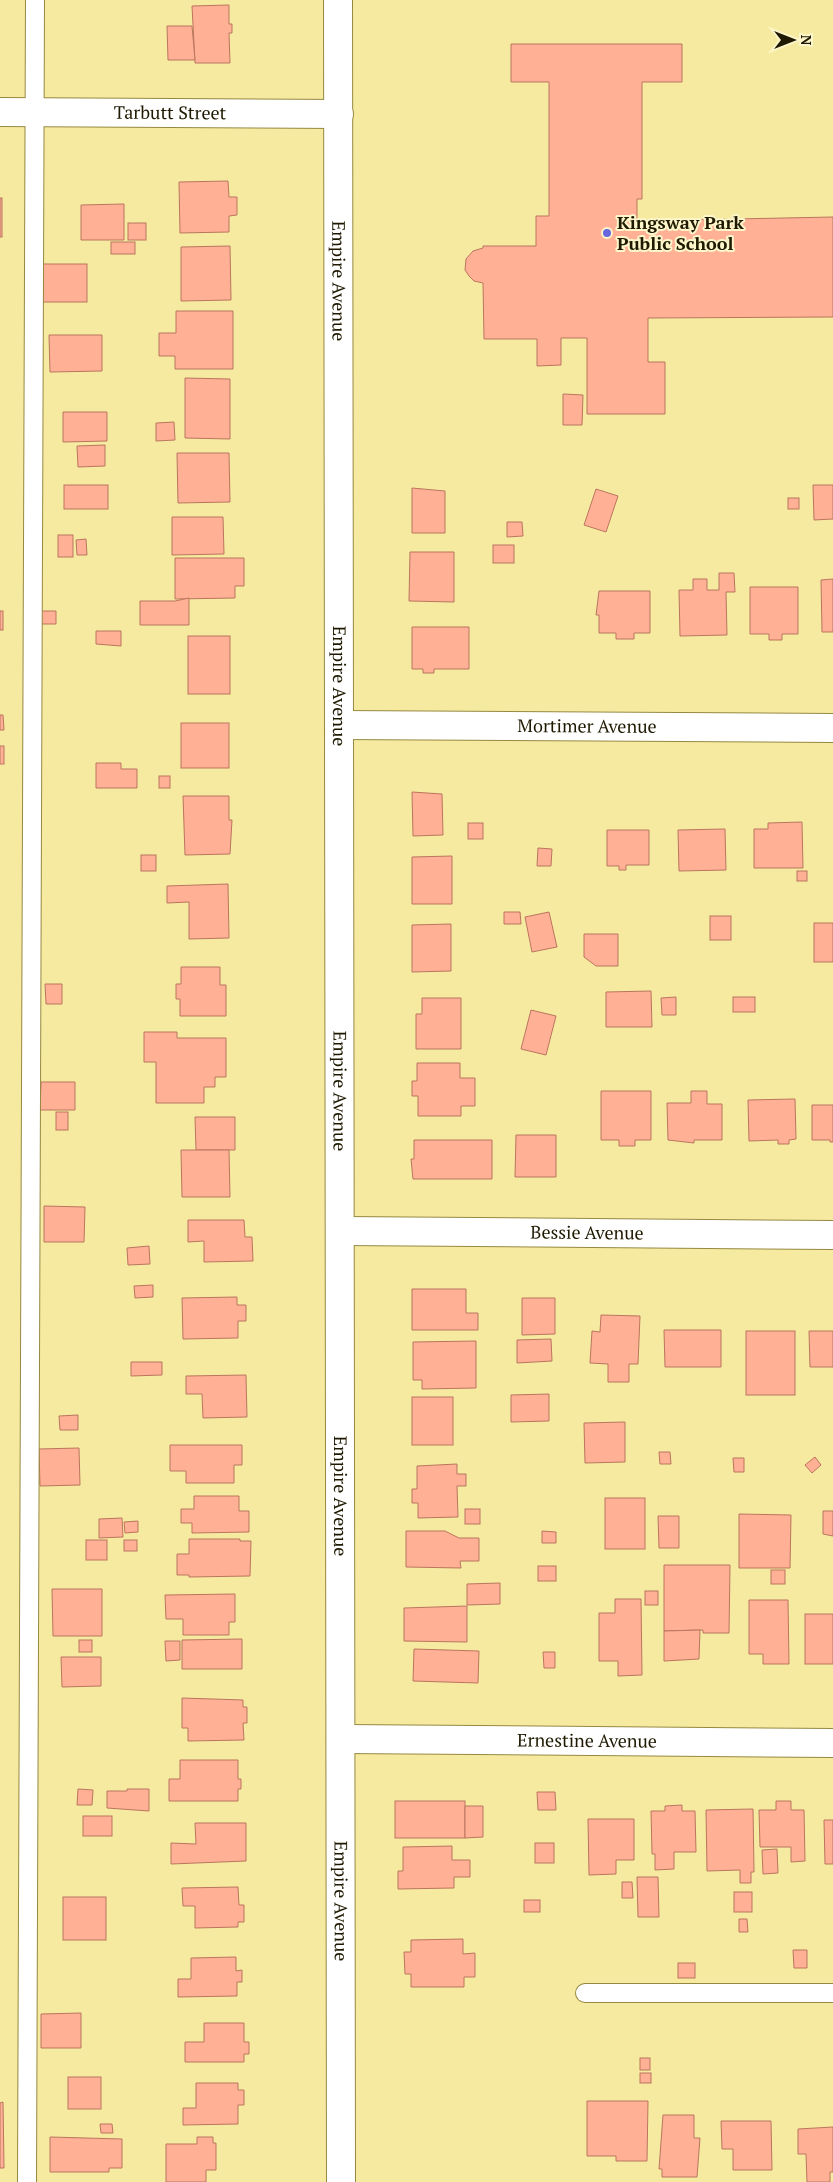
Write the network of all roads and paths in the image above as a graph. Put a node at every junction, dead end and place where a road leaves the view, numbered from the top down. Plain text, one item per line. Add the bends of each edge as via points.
1 (35, 0) edge
2 (338, 0) edge
3 (0, 112) edge
4 (35, 112) junction
5 (339, 114) junction
6 (341, 725) junction
7 (833, 728) edge
8 (341, 1231) junction
9 (833, 1235) edge
10 (341, 1739) junction
11 (833, 1743) edge
12 (585, 1993) dead end
13 (833, 1993) edge
14 (27, 2182) edge
15 (341, 2182) edge

1 - 4 lane
2 - 5 street, Empire Avenue
3 - 4 street, Tarbutt Street
4 - 5 street, Tarbutt Street
4 - 14 lane
5 - 6 street, Empire Avenue
6 - 7 street, Mortimer Avenue
6 - 8 street, Empire Avenue
8 - 9 street, Bessie Avenue
8 - 10 street, Empire Avenue
10 - 11 street, Ernestine Avenue
10 - 15 street, Empire Avenue
12 - 13 lane

